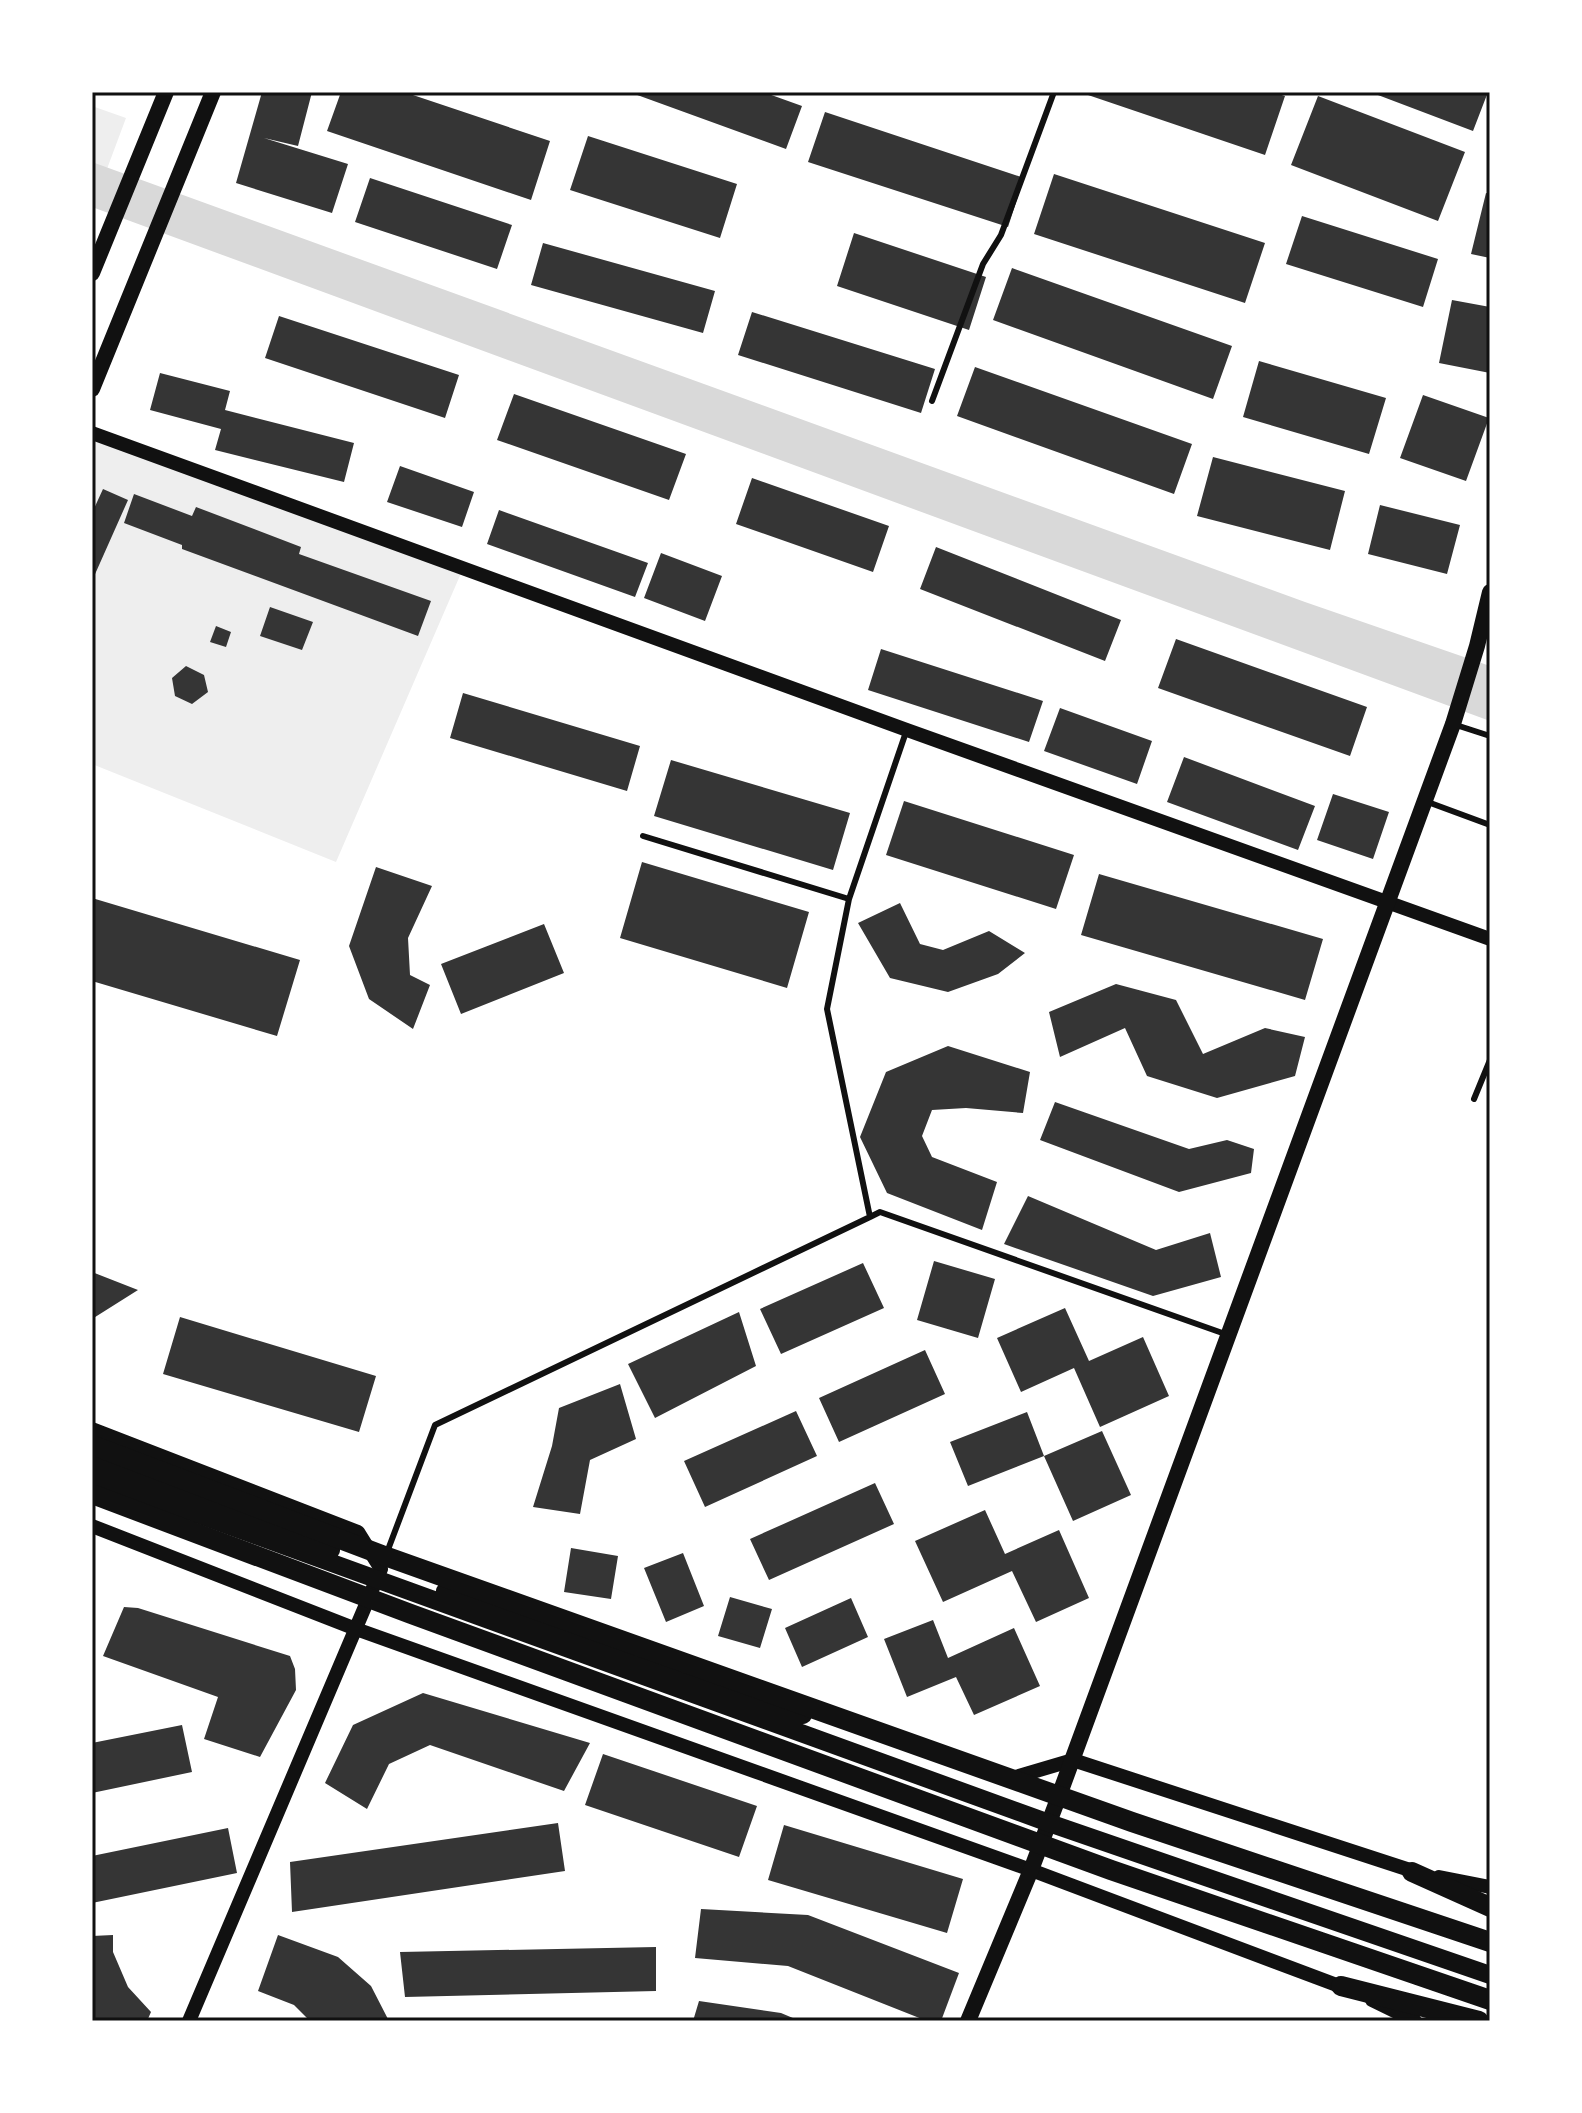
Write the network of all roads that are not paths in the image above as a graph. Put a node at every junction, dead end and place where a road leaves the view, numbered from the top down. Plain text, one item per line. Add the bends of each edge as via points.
1 (166, 92) edge
2 (213, 92) edge
3 (1054, 92) edge
4 (92, 273) edge
5 (92, 389) edge
6 (932, 401) dead end
7 (92, 433) edge
8 (1490, 592) edge
9 (1454, 718) junction
10 (907, 730) junction
11 (1490, 736) edge
12 (1425, 801) junction
13 (1490, 825) edge
14 (643, 836) dead end
15 (849, 899) junction
16 (1388, 902) junction
17 (1490, 939) edge
18 (1490, 1060) edge
19 (1474, 1099) dead end
20 (870, 1217) junction
21 (1228, 1335) junction
22 (92, 1429) edge
23 (92, 1445) edge
24 (92, 1459) edge
25 (92, 1476) edge
26 (92, 1494) edge
27 (92, 1526) edge
28 (379, 1575) junction
29 (356, 1629) junction
30 (1073, 1760) junction
31 (997, 1782) junction
32 (1056, 1804) junction
33 (1049, 1823) junction
34 (1031, 1870) junction
35 (1412, 1872) junction
36 (1490, 1887) edge
37 (1490, 1907) edge
38 (1490, 1942) edge
39 (1490, 1951) edge
40 (1490, 1975) edge
41 (1341, 1986) junction
42 (1490, 2000) edge
43 (1471, 2018) edge
44 (189, 2021) edge
45 (968, 2021) edge
46 (1415, 2021) edge

1 - 4 main road
2 - 5 main road
3 - 6 lane
7 - 10 street
8 - 9 main road
9 - 11 lane
9 - 12 main road
10 - 15 lane
10 - 16 street
12 - 13 lane
12 - 16 main road
14 - 15 lane
15 - 20 lane via 827,1009
16 - 17 street
16 - 21 main road
18 - 19 lane
20 - 21 lane via 880,1212
20 - 28 lane via 435,1425
21 - 30 main road
22 - 28 street via 358,1532
23 - 38 highway via 397,1560 1132,1822
24 - 28 main road
25 - 28 main road
26 - 42 highway via 1111,1870
27 - 29 street
28 - 29 street
28 - 31 main road
28 - 33 main road
29 - 34 street
29 - 44 street
30 - 31 street
30 - 32 main road
30 - 35 street
31 - 32 main road
32 - 33 main road
32 - 39 main road
33 - 34 main road
33 - 40 main road
34 - 41 street
34 - 45 main road
35 - 36 street
35 - 37 highway
41 - 43 highway
41 - 46 street

